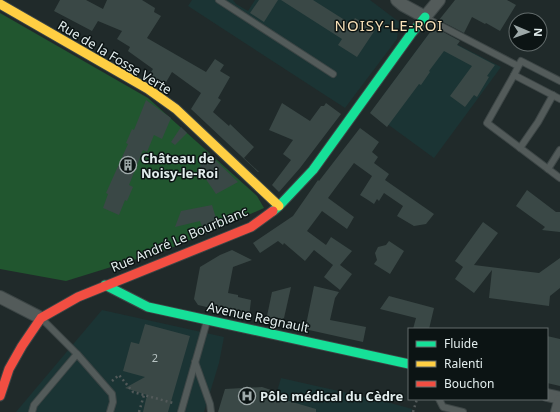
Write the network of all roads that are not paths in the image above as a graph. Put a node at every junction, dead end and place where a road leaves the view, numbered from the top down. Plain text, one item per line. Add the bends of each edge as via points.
1 (219, 0) edge
2 (397, 0) edge
3 (439, 0) edge
4 (0, 4) edge
5 (425, 17) junction
6 (518, 66) junction
7 (333, 74) dead end
8 (514, 74) junction
9 (560, 81) edge
10 (553, 95) junction
11 (560, 99) edge
12 (520, 148) junction
13 (560, 150) edge
14 (548, 169) junction
15 (560, 178) edge
16 (280, 206) junction
17 (105, 285) junction
18 (0, 297) edge
19 (41, 318) junction
20 (207, 320) junction
21 (77, 354) junction
22 (195, 362) junction
23 (408, 364) edge
24 (548, 395) edge
25 (0, 396) edge
26 (560, 398) edge
27 (439, 400) edge
28 (560, 401) edge
29 (182, 410) edge
30 (32, 412) edge
31 (110, 412) edge
32 (211, 412) edge
33 (463, 412) edge
34 (557, 412) edge

1 - 7 lane
2 - 5 street
3 - 5 street, Rue André Le Bourblanc
4 - 16 street, Rue de la Fosse Verte via 148,89 176,110
5 - 6 lane
5 - 16 street, Rue André Le Bourblanc via 313,170
6 - 8 lane
6 - 9 lane via 521,61
8 - 10 lane
8 - 12 lane via 487,123
10 - 11 lane
10 - 12 lane
12 - 14 lane
13 - 14 lane
14 - 15 lane
16 - 17 street, Rue André Le Bourblanc via 251,227
17 - 19 street, Rue André Le Bourblanc
17 - 20 street, Avenue Regnault via 148,307
18 - 19 street
19 - 21 lane
19 - 25 street, Rue André Le Bourblanc via 9,369
20 - 22 lane
20 - 23 street, Avenue Regnault
21 - 30 lane via 34,405
21 - 31 lane via 112,394
22 - 29 lane
22 - 32 lane
24 - 26 street
27 - 33 lane via 443,407
28 - 34 street

